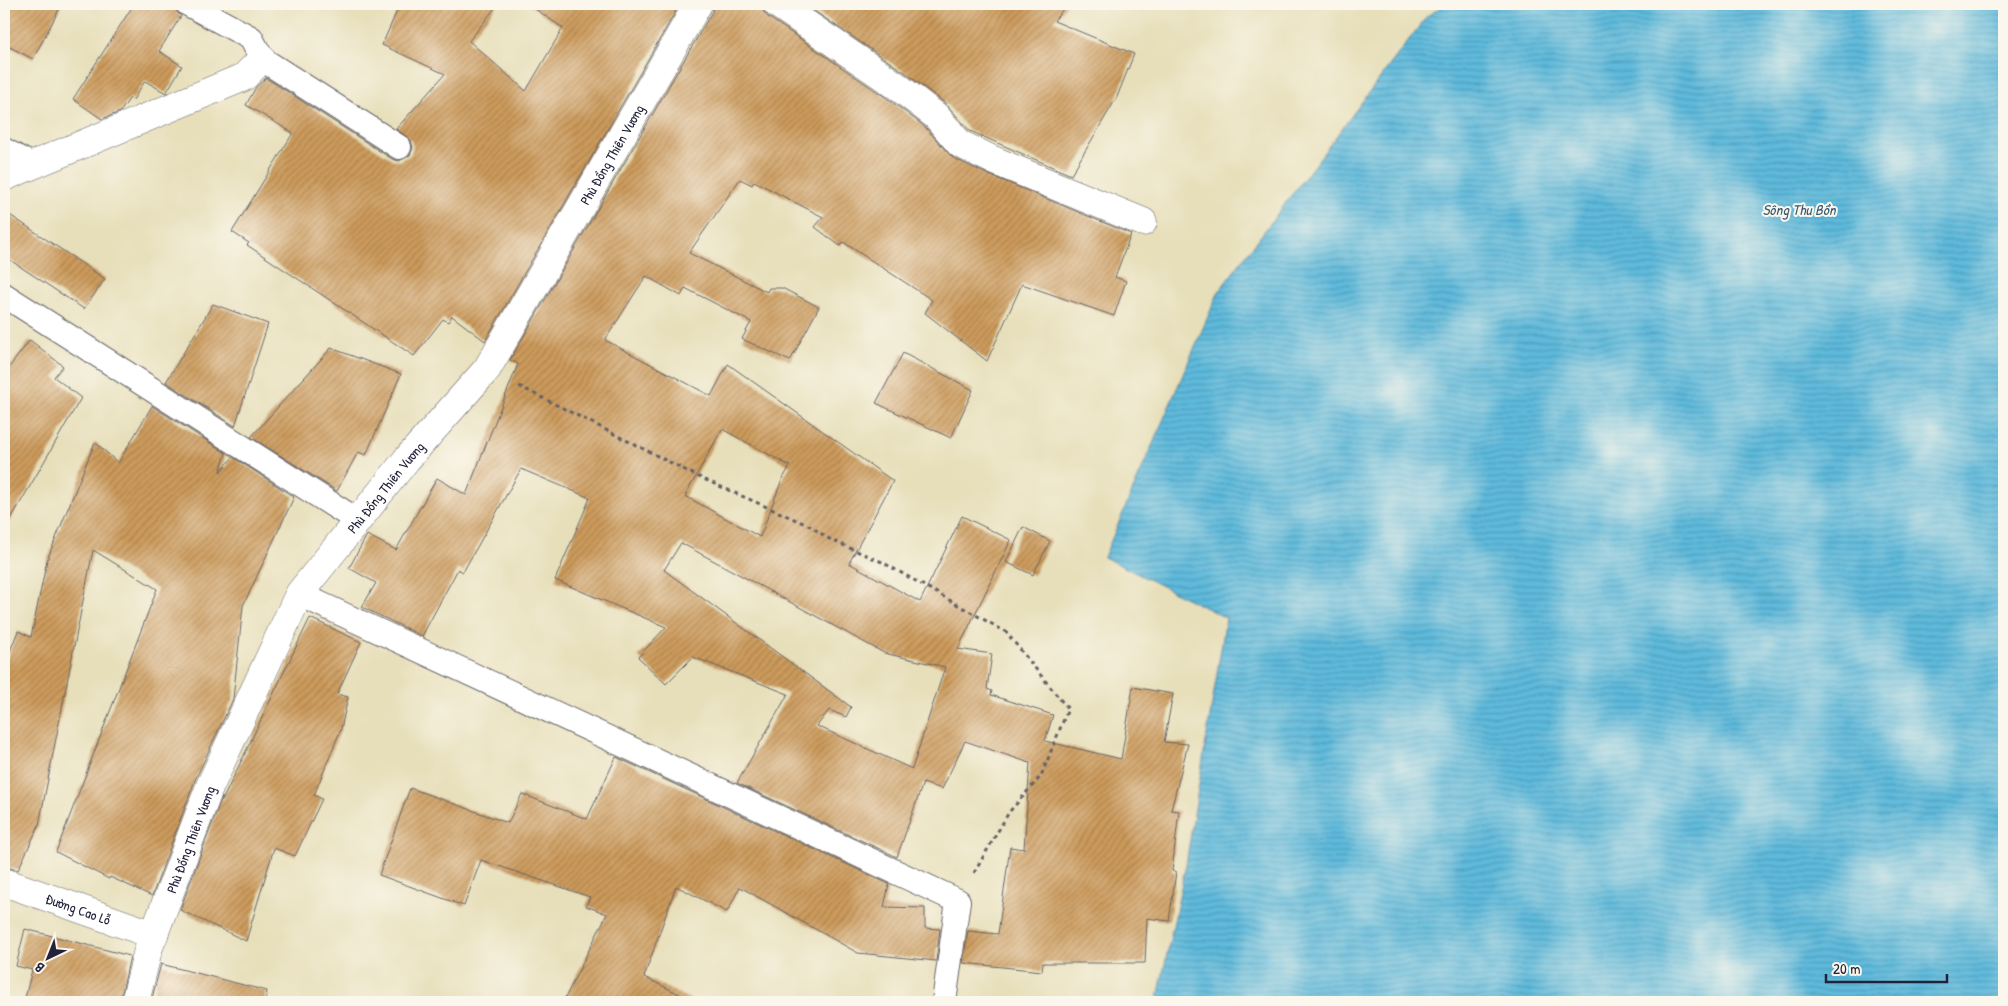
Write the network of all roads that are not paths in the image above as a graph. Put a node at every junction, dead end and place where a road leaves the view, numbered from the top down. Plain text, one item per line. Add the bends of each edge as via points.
1 (188, 4) edge
2 (698, 4) edge
3 (777, 4) edge
4 (262, 59) junction
5 (399, 147) dead end
6 (4, 150) edge
7 (32, 166) junction
8 (4, 177) edge
9 (1143, 222) dead end
10 (4, 295) edge
11 (358, 522) junction
12 (299, 594) junction
13 (4, 882) edge
14 (154, 935) junction
15 (135, 1002) edge
16 (944, 1002) edge

1 - 4 lane via 251,38
2 - 11 street, Phù Đổng Thiên Vương via 487,370 408,459
3 - 9 street via 913,98 936,116 960,144
4 - 5 lane
4 - 7 street via 244,77
6 - 7 lane
7 - 8 street
10 - 11 lane
11 - 12 street, Phù Đổng Thiên Vương
12 - 14 street, Phù Đổng Thiên Vương via 210,786
12 - 16 lane via 958,900
13 - 14 street, Đường Cao Lỗ
14 - 15 street, Phù Đổng Thiên Vương

